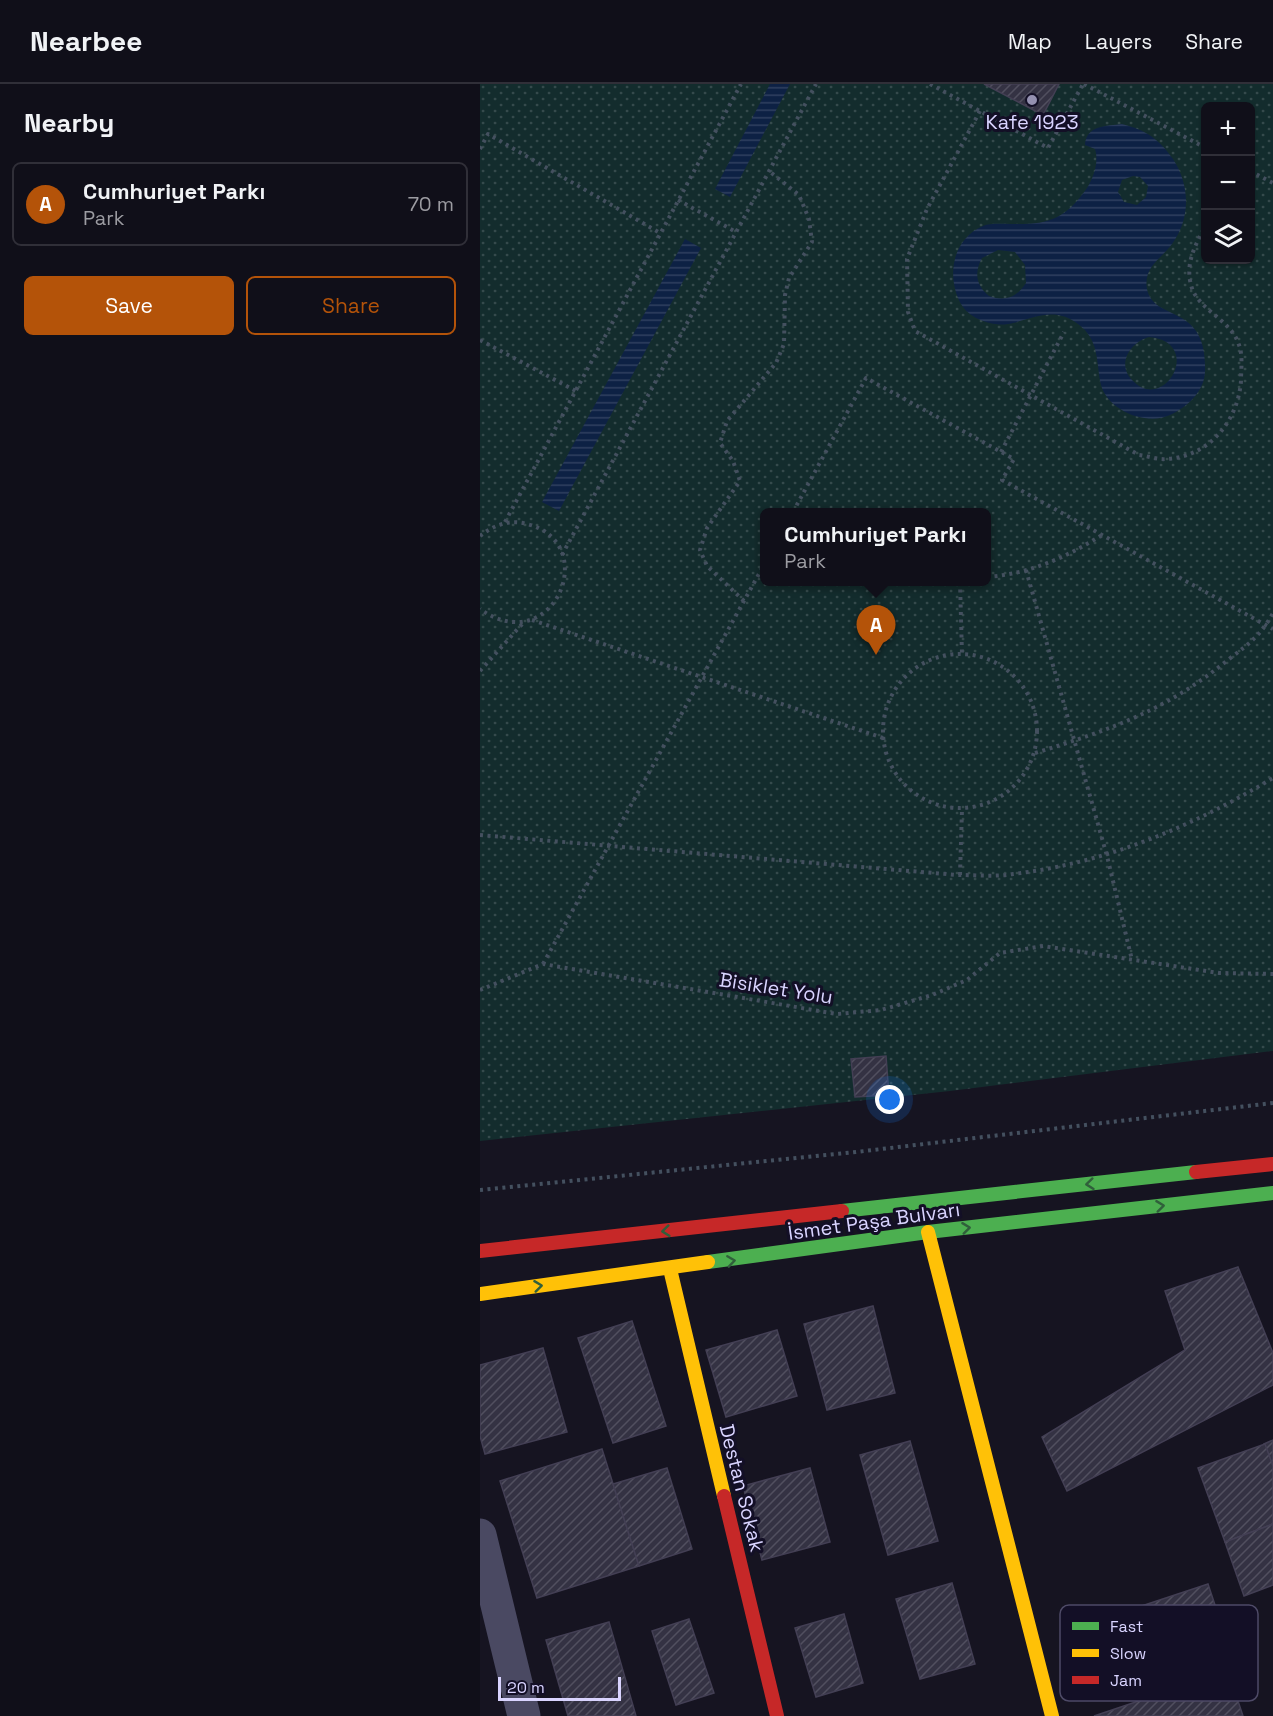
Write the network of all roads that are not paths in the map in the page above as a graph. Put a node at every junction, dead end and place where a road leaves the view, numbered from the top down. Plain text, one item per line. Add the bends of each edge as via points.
1 (1273, 1164) edge
2 (1273, 1193) edge
3 (928, 1232) junction
4 (480, 1251) edge
5 (670, 1269) junction
6 (480, 1294) edge
7 (480, 1535) edge
8 (524, 1716) edge
9 (777, 1716) edge
10 (1052, 1716) edge

1 -> 4 street, İsmet Paşa Bulvarı
3 -> 2 street, İsmet Paşa Bulvarı
5 -> 3 street, İsmet Paşa Bulvarı
3 - 10 street
6 -> 5 street, İsmet Paşa Bulvarı
5 - 9 street, Destan Sokak
7 - 8 street

